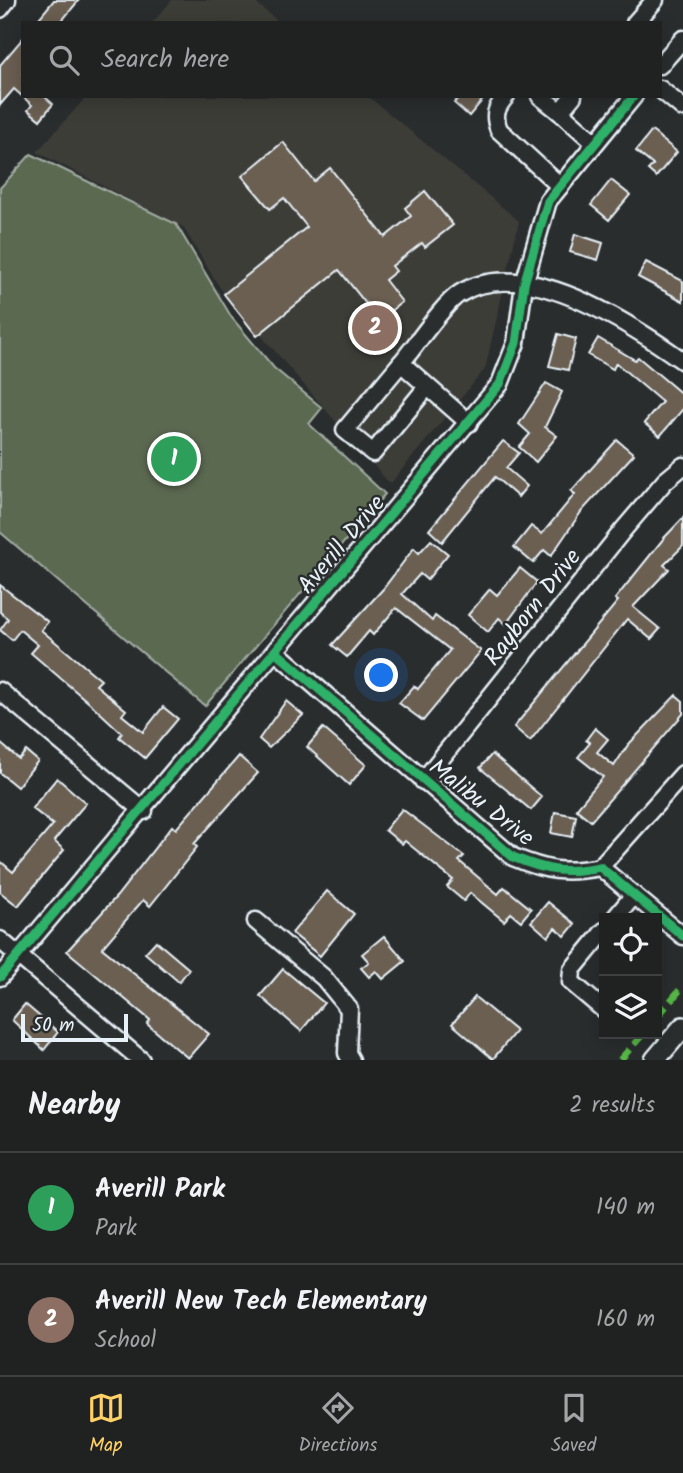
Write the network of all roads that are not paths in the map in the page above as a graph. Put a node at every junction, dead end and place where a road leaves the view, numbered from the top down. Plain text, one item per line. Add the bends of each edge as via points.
1 (7, 0) edge
2 (655, 0) edge
3 (0, 9) edge
4 (637, 21) edge
5 (683, 39) edge
6 (662, 63) edge
7 (662, 91) edge
8 (505, 98) edge
9 (542, 98) edge
10 (571, 98) edge
11 (632, 98) edge
12 (683, 108) edge
13 (560, 112) junction
14 (595, 143) junction
15 (560, 186) junction
16 (524, 284) junction
17 (683, 361) edge
18 (401, 363) junction
19 (427, 387) junction
20 (469, 424) junction
21 (683, 466) edge
22 (276, 652) junction
23 (0, 691) edge
24 (683, 774) edge
25 (423, 781) junction
26 (144, 811) junction
27 (600, 867) junction
28 (634, 895) junction
29 (619, 913) edge
30 (256, 921) dead end
31 (683, 936) edge
32 (599, 937) edge
33 (0, 940) edge
34 (18, 956) junction
35 (0, 977) edge
36 (599, 1006) edge
37 (683, 1027) edge
38 (349, 1057) edge
39 (141, 1060) edge
40 (655, 1060) edge

1 - 3 street
2 - 4 street
5 - 6 street
7 - 12 street
8 - 15 street via 496,110 499,130
9 - 13 street
10 - 13 street
11 - 14 street, Averill Drive
13 - 14 street
14 - 15 street, Averill Drive
15 - 16 street, Averill Drive via 548,201
16 - 17 street via 576,296
16 - 18 street via 494,282 458,294
16 - 20 street, Averill Drive via 516,343 500,384
18 - 19 street
18 - 19 street via 345,430 373,453
19 - 20 street
20 - 22 street, Averill Drive
21 - 25 street, Rayborn Drive via 624,528
22 - 25 street, Malibu Drive
22 - 26 street, Averill Drive
23 - 26 street
24 - 27 street
25 - 27 street, Malibu Drive via 513,857 541,869 569,873
26 - 34 street, Averill Drive
27 - 28 street
28 - 29 street
28 - 31 street
30 - 38 street via 324,978 349,1009
32 - 36 street via 572,970 571,982
33 - 34 street
34 - 35 street, Averill Drive
34 - 39 street
37 - 40 main road

